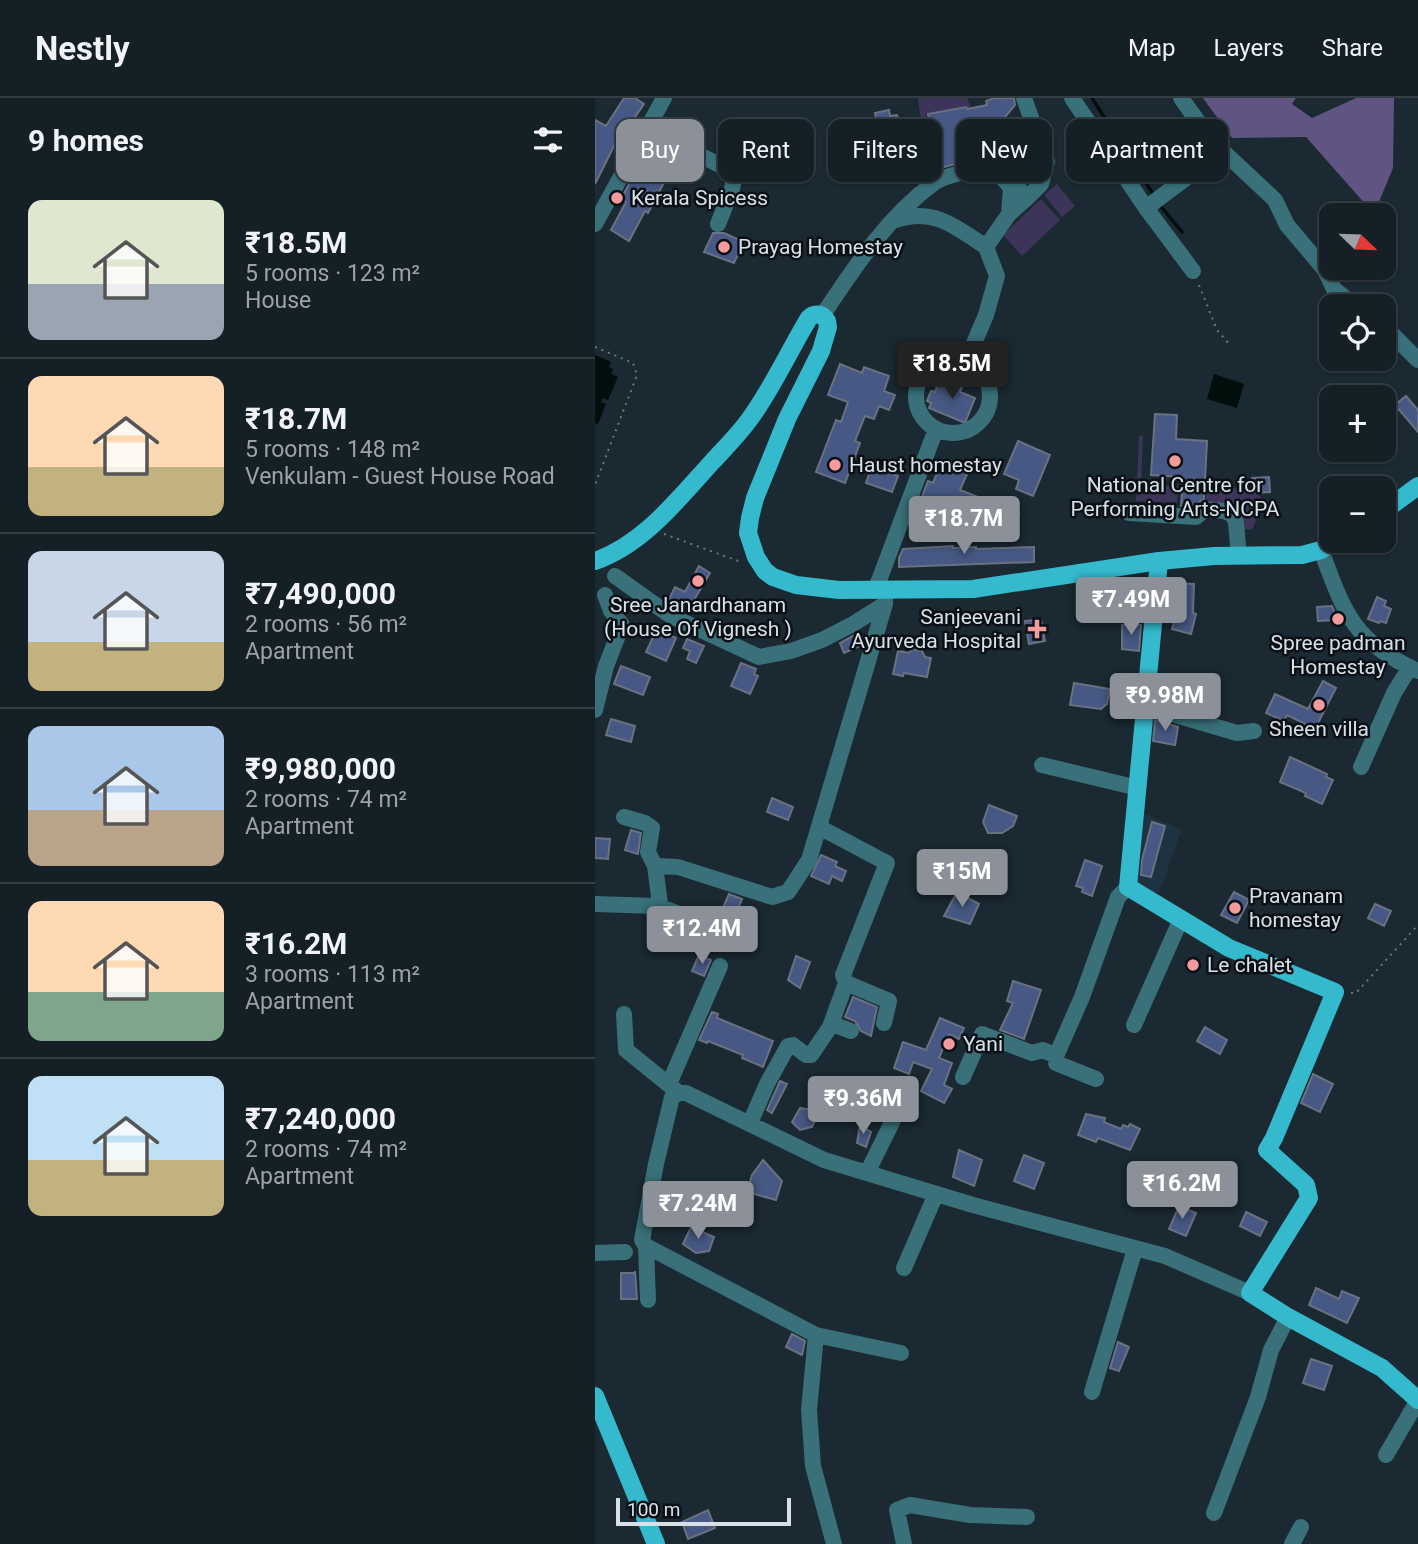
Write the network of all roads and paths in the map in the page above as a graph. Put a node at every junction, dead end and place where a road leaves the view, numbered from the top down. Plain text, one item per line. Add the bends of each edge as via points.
1 (664, 98) edge
2 (1024, 98) edge
3 (1072, 98) edge
4 (1181, 98) edge
5 (652, 119) edge
6 (1197, 119) edge
7 (704, 157) edge
8 (1228, 157) edge
9 (618, 182) edge
10 (1181, 182) edge
11 (1011, 188) junction
12 (1028, 197) junction
13 (1153, 203) junction
14 (1009, 214) junction
15 (894, 220) junction
16 (595, 224) edge
17 (718, 224) dead end
18 (986, 247) junction
19 (1193, 271) joint
20 (1340, 294) edge
21 (825, 318) junction
22 (1396, 339) edge
23 (1230, 345) dead end
24 (595, 347) edge
25 (1418, 360) edge
26 (966, 362) junction
27 (936, 429) junction
28 (595, 485) edge
29 (1418, 486) edge
30 (1396, 502) edge
31 (1129, 513) dead end
32 (647, 529) junction
33 (1319, 548) edge
34 (1329, 553) edge
35 (1239, 556) junction
36 (595, 561) edge
37 (739, 561) dead end
38 (1159, 561) junction
39 (615, 576) dead end
40 (881, 595) junction
41 (605, 596) dead end
42 (1414, 669) edge
43 (1145, 706) junction
44 (595, 710) edge
45 (1254, 731) dead end
46 (1042, 765) dead end
47 (1361, 767) dead end
48 (1137, 788) junction
49 (624, 817) dead end
50 (820, 827) junction
51 (655, 866) junction
52 (1128, 887) junction
53 (595, 904) edge
54 (658, 906) junction
55 (1181, 919) junction
56 (708, 925) dead end
57 (1418, 925) edge
58 (720, 966) dead end
59 (846, 983) junction
60 (1335, 992) junction
61 (624, 1014) dead end
62 (884, 1023) dead end
63 (831, 1024) junction
64 (1134, 1025) dead end
65 (852, 1031) dead end
66 (1056, 1056) junction
67 (963, 1077) dead end
68 (1096, 1079) dead end
69 (674, 1089) junction
70 (904, 1098) dead end
71 (750, 1124) junction
72 (867, 1173) junction
73 (936, 1194) junction
74 (646, 1247) junction
75 (1135, 1249) junction
76 (625, 1252) dead end
77 (595, 1253) edge
78 (904, 1268) dead end
79 (1250, 1293) junction
80 (648, 1300) dead end
81 (1288, 1317) junction
82 (816, 1335) junction
83 (901, 1353) dead end
84 (1092, 1392) dead end
85 (595, 1396) edge
86 (1418, 1400) edge
87 (1386, 1455) dead end
88 (1214, 1513) dead end
89 (1027, 1517) dead end
90 (1301, 1527) dead end
91 (656, 1544) edge
92 (834, 1544) edge
93 (904, 1544) edge
94 (1292, 1544) edge

1 - 5 street
2 - 12 street via 1047,162 1041,184
3 - 13 street
4 - 6 street
7 - 17 street via 735,173
8 - 20 street via 1275,200 1287,225
9 - 16 street
10 - 13 street
11 - 12 street
11 - 14 street
11 - 15 street via 993,171 958,174 936,181
12 - 14 street
13 - 19 street
14 - 18 street
15 - 18 street via 920,214 933,217
15 - 21 street via 861,257
18 - 26 street via 997,276
19 - 23 path via 1217,330
21 - 32 main road via 815,314 809,318 750,419
21 - 40 main road via 828,327 821,351 755,498 748,533 765,572 773,577 796,585
22 - 25 street
24 - 28 path via 633,363 637,375
26 - 27 street via 947,359 936,363 920,379 916,402
26 - 27 street via 981,371 987,382 988,407 982,418 961,432
27 - 40 street
29 - 30 main road
31 - 35 street via 1196,517 1205,509 1224,511 1233,515 1236,523
32 - 36 main road via 626,547
32 - 37 path
33 - 35 main road via 1302,555
34 - 42 street via 1336,590 1357,629 1369,643
35 - 38 main road
38 - 40 main road via 973,589
38 - 43 main road
39 - 40 street via 671,616 759,657 822,640 853,624
40 - 50 street
41 - 44 street via 622,625
42 - 47 street via 1394,693
43 - 45 street via 1237,733
43 - 48 main road
46 - 48 street
48 - 52 main road
49 - 51 street via 652,828 648,852
50 - 51 street via 809,860 788,892 772,897 678,867
50 - 59 street via 887,863 843,975
51 - 54 street
52 - 55 main road
52 - 66 street via 1118,897
53 - 54 street
54 - 56 street
55 - 60 main road via 1229,948
55 - 64 street
57 - 60 path via 1356,993
58 - 69 street
59 - 62 street via 890,1001
59 - 63 street
60 - 79 main road via 1267,1150 1306,1185 1309,1198
61 - 69 street via 626,1050
63 - 65 street
63 - 71 street via 812,1054 788,1046
66 - 67 street via 1043,1050 1032,1053 982,1034
66 - 68 street via 1056,1063
69 - 71 street
69 - 74 street via 642,1240
70 - 72 street
71 - 72 street via 824,1160
72 - 73 street
73 - 75 street
73 - 78 street
74 - 80 street
74 - 82 street
75 - 79 street via 1165,1256
75 - 84 street
76 - 77 street
79 - 81 main road
81 - 86 main road via 1383,1368
81 - 88 street via 1271,1350
82 - 83 street
82 - 92 street via 809,1410 813,1466
85 - 91 main road
86 - 87 street
89 - 93 street via 969,1515 909,1504 897,1510
90 - 94 street

